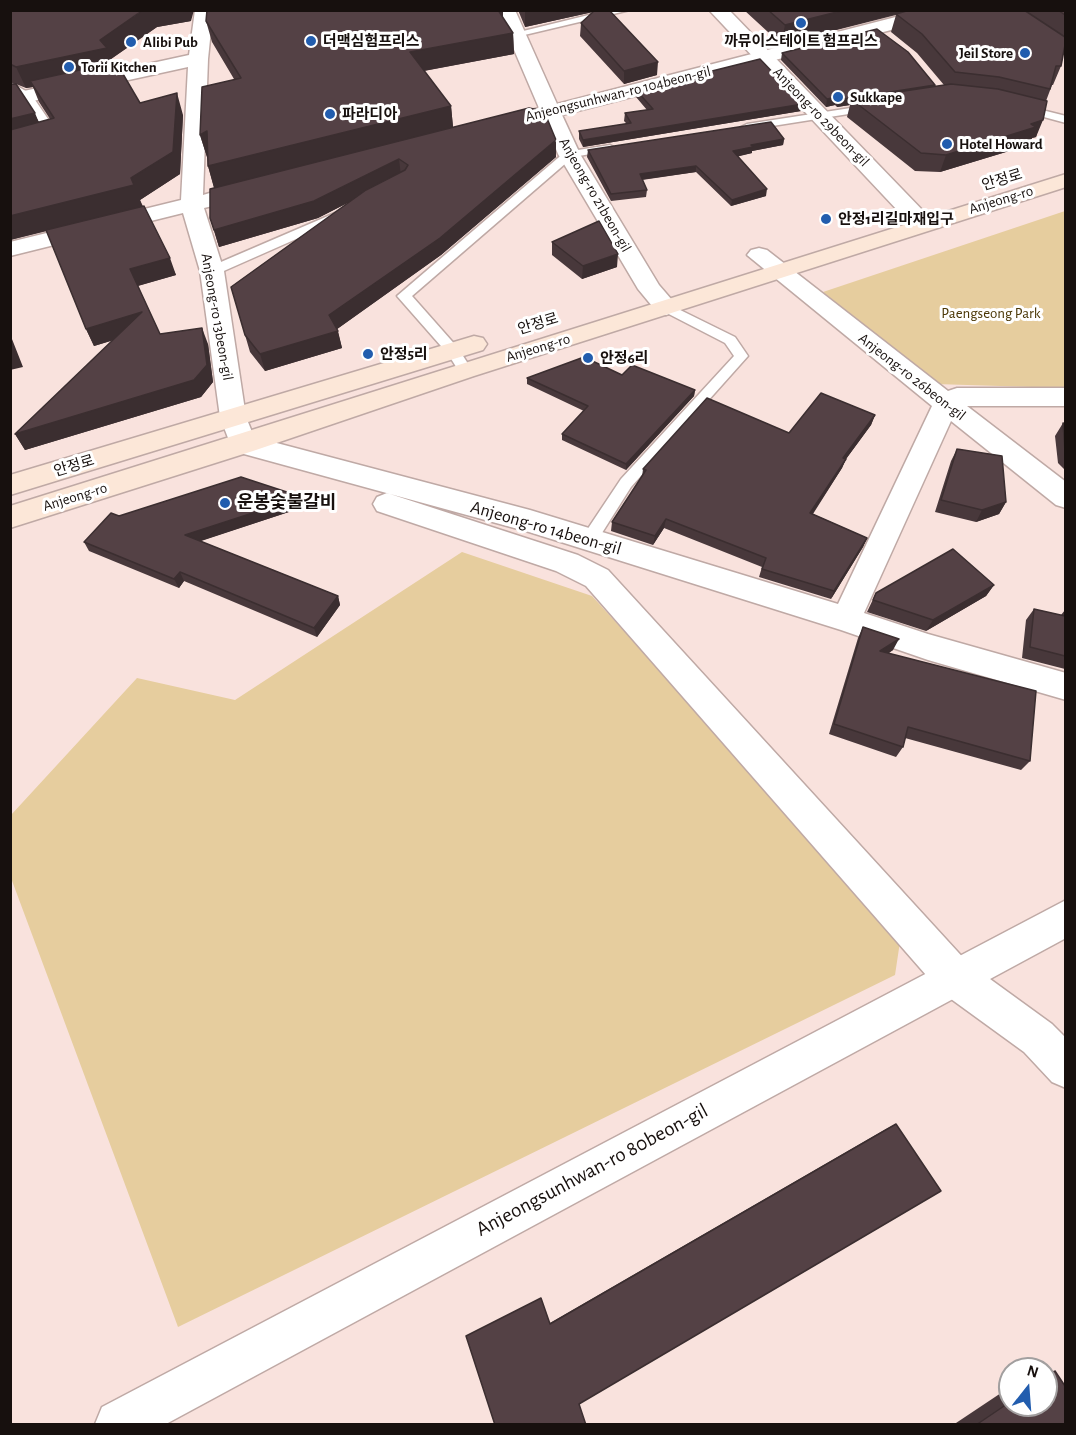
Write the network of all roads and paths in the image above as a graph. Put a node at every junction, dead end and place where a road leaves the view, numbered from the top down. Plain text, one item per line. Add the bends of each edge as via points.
1 (204, 10) edge
2 (506, 10) edge
3 (625, 10) edge
4 (718, 10) edge
5 (947, 10) edge
6 (516, 34) junction
7 (762, 57) junction
8 (198, 59) junction
9 (16, 94) edge
10 (877, 106) edge
11 (1014, 106) edge
12 (549, 111) junction
13 (820, 115) junction
14 (1065, 120) edge
15 (740, 128) edge
16 (480, 129) edge
17 (626, 146) edge
18 (10, 149) edge
19 (569, 154) junction
20 (1065, 160) edge
21 (1065, 180) edge
22 (227, 195) edge
23 (192, 204) junction
24 (349, 210) edge
25 (915, 217) junction
26 (10, 249) edge
27 (759, 255) junction
28 (212, 271) junction
29 (779, 272) junction
30 (658, 298) junction
31 (459, 361) junction
32 (1065, 397) edge
33 (946, 404) junction
34 (233, 437) junction
35 (10, 485) edge
36 (1065, 498) edge
37 (10, 517) edge
38 (589, 540) junction
39 (846, 620) junction
40 (1065, 687) edge
41 (1061, 924) edge
42 (954, 977) junction
43 (1065, 1068) edge
44 (119, 1425) edge

1 - 8 street, Anjeong-ro 13beon-gil
2 - 6 street, Anjeong-ro 21beon-gil
3 - 6 lane
4 - 7 street, Anjeong-ro 29beon-gil
5 - 7 street, Anjeongsunhwan-ro 104beon-gil via 880,32
6 - 12 street, Anjeong-ro 21beon-gil
7 - 12 street, Anjeongsunhwan-ro 104beon-gil
7 - 13 street, Anjeong-ro 29beon-gil
8 - 9 street
8 - 23 street, Anjeong-ro 13beon-gil
9 - 18 lane via 55,138
10 - 13 lane
11 - 14 lane
12 - 16 street, Anjeongsunhwan-ro 104beon-gil
12 - 19 street, Anjeong-ro 21beon-gil
13 - 15 lane
13 - 25 street, Anjeong-ro 29beon-gil
17 - 19 lane
19 - 30 street, Anjeong-ro 21beon-gil
19 - 31 lane via 404,296
20 - 25 main road, 안정로
21 - 25 main road, Anjeong-ro
22 - 23 street
23 - 26 street
23 - 28 street, Anjeong-ro 13beon-gil
24 - 28 lane
25 - 27 main road, 안정로
25 - 29 main road, Anjeong-ro
27 - 29 street, Anjeong-ro 26beon-gil
27 - 30 main road, 안정로
28 - 34 street, Anjeong-ro 13beon-gil
29 - 30 main road, Anjeong-ro
29 - 33 street, Anjeong-ro 26beon-gil
30 - 31 main road, Anjeong-ro
30 - 38 lane via 730,340 741,356 626,483
31 - 34 main road, Anjeong-ro
32 - 33 street via 957,397
33 - 36 street, Anjeong-ro 26beon-gil
33 - 39 street
34 - 35 main road, 안정로
34 - 37 main road, Anjeong-ro
34 - 38 street, Anjeong-ro 14beon-gil
34 - 42 street via 567,563 597,578
38 - 39 street, Anjeong-ro 14beon-gil
39 - 40 street, Anjeong-ro 14beon-gil via 927,648
41 - 42 street, Anjeongsunhwan-ro 80beon-gil
42 - 43 street via 1038,1038
42 - 44 street, Anjeongsunhwan-ro 80beon-gil

